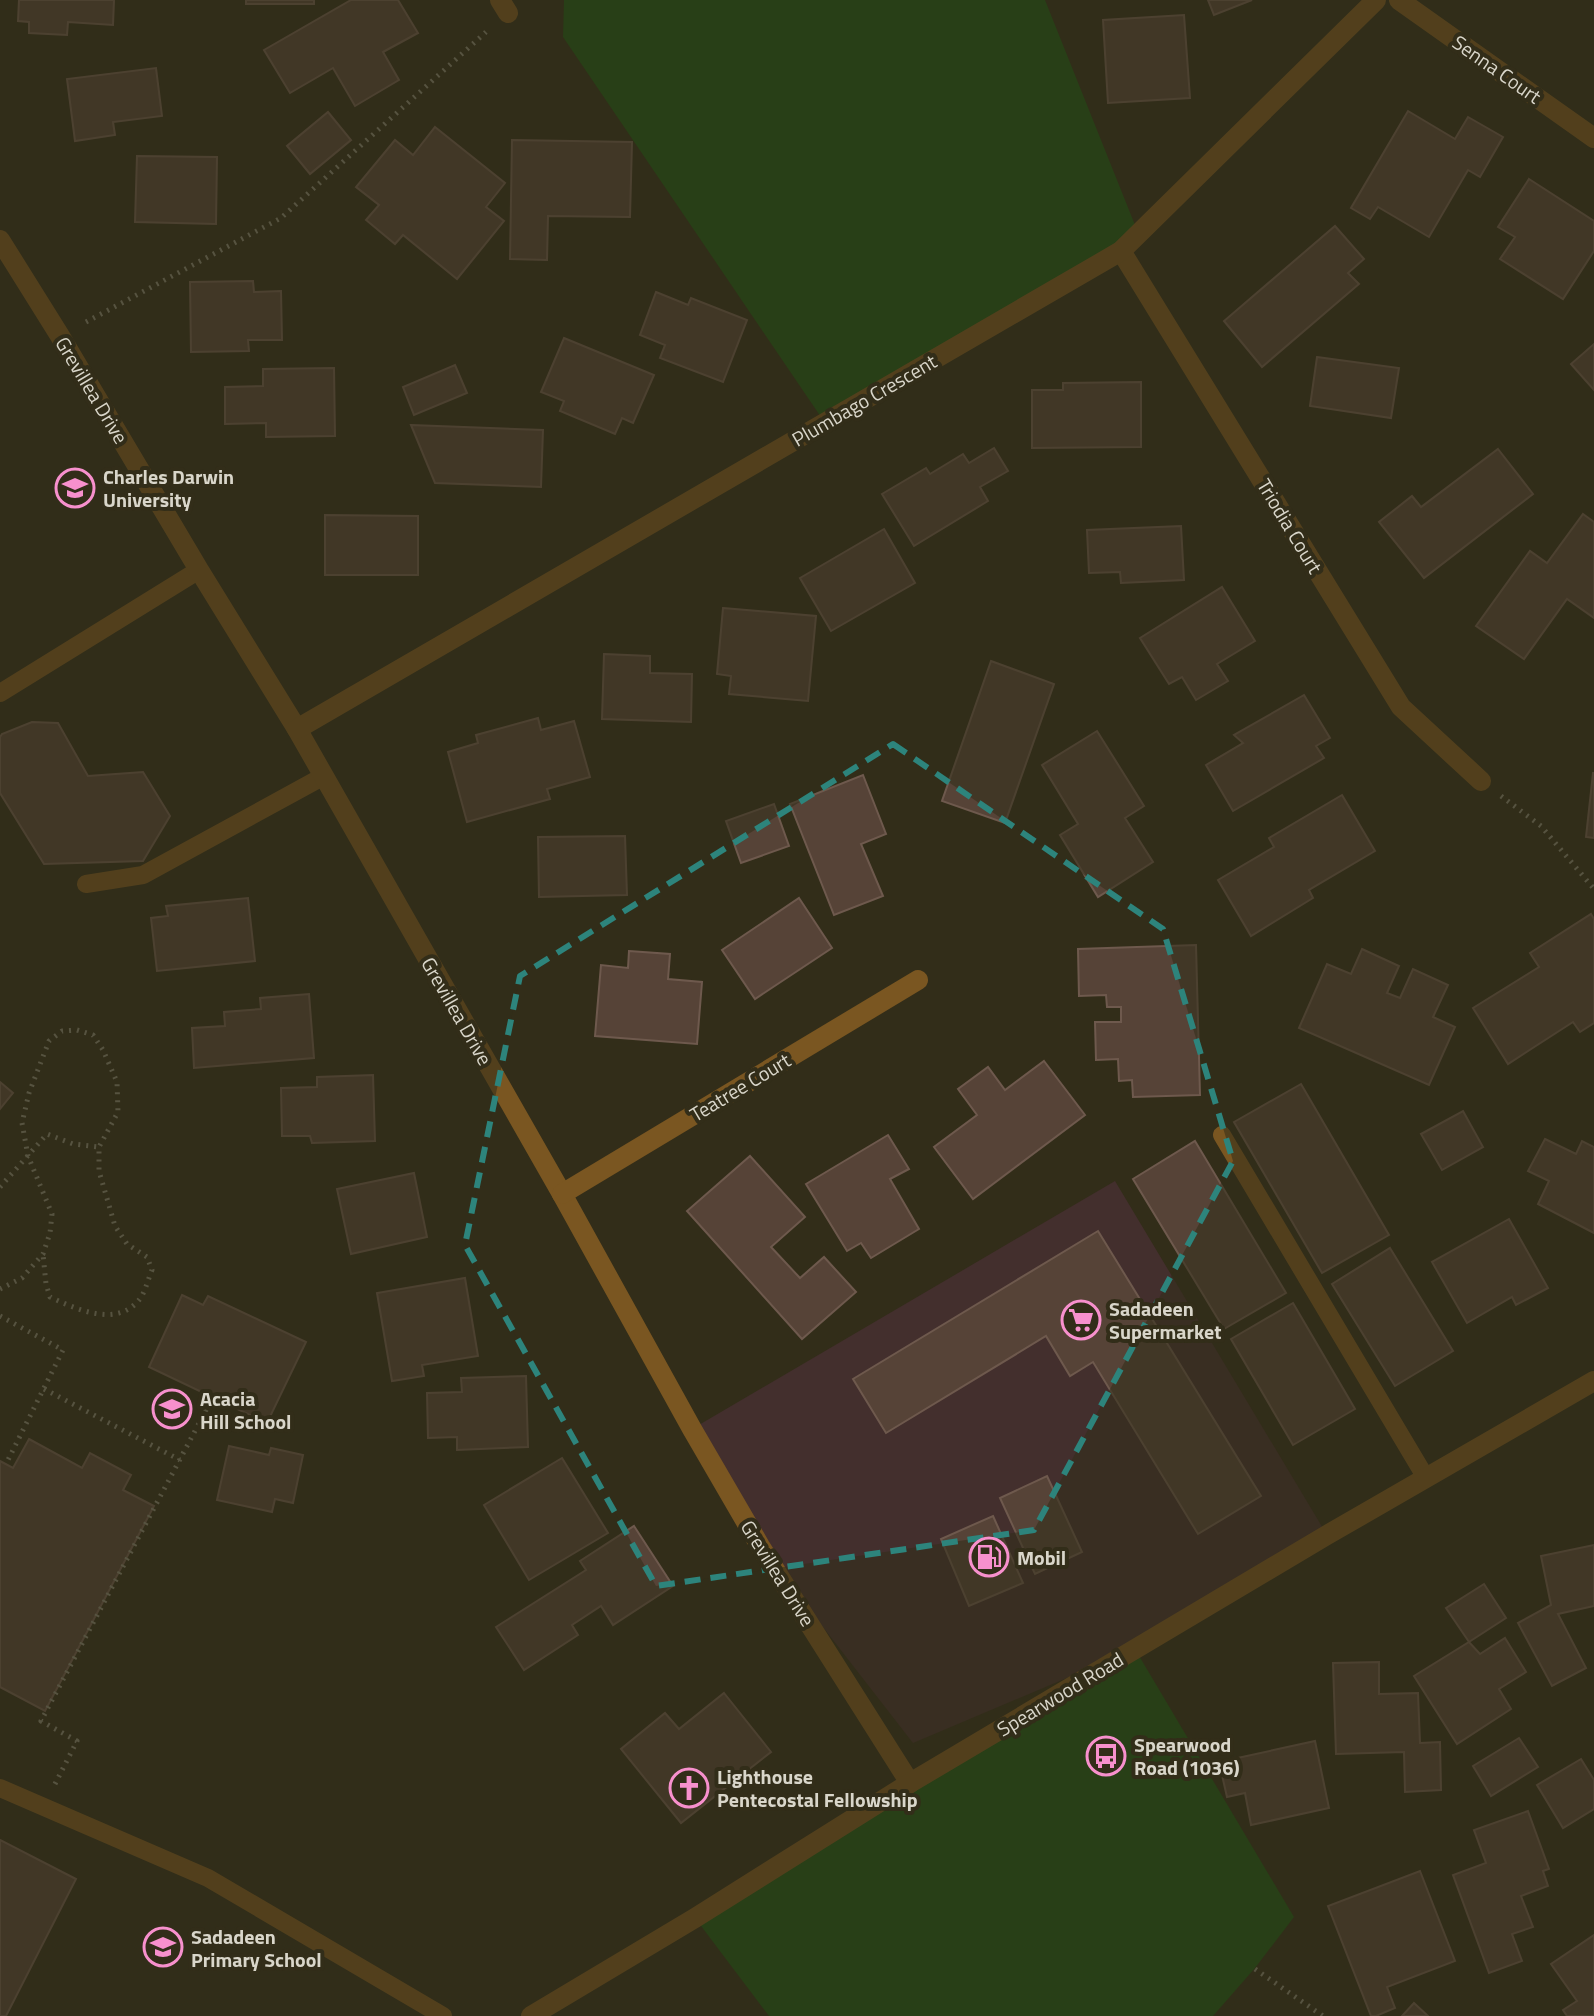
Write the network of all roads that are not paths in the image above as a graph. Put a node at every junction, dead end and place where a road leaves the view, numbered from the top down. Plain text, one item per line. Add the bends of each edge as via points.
1 (1376, 0) edge
2 (1399, 0) edge
3 (1594, 138) edge
4 (0, 240) edge
5 (1121, 251) junction
6 (199, 570) junction
7 (0, 693) edge
8 (297, 729) junction
9 (324, 776) junction
10 (1481, 781) road end
11 (86, 884) dead end
12 (918, 980) dead end
13 (1222, 1135) dead end
14 (562, 1194) junction
15 (1594, 1381) edge
16 (1426, 1478) junction
17 (910, 1783) junction
18 (0, 1788) edge
19 (443, 2016) edge
20 (531, 2016) edge

1 - 5 street, Plumbago Crescent
2 - 3 street, Senna Court
4 - 6 street, Grevillea Drive
5 - 8 street, Plumbago Crescent
5 - 10 street, Triodia Court via 1401,707
6 - 7 lane
6 - 8 street, Grevillea Drive
8 - 9 street, Grevillea Drive
9 - 11 lane via 143,875
9 - 14 street, Grevillea Drive
12 - 14 street, Teatree Court
13 - 16 lane
14 - 17 street, Grevillea Drive via 760,1546
15 - 16 street, Spearwood Road
16 - 17 street, Spearwood Road
17 - 20 street, Spearwood Road
18 - 19 lane via 208,1878

